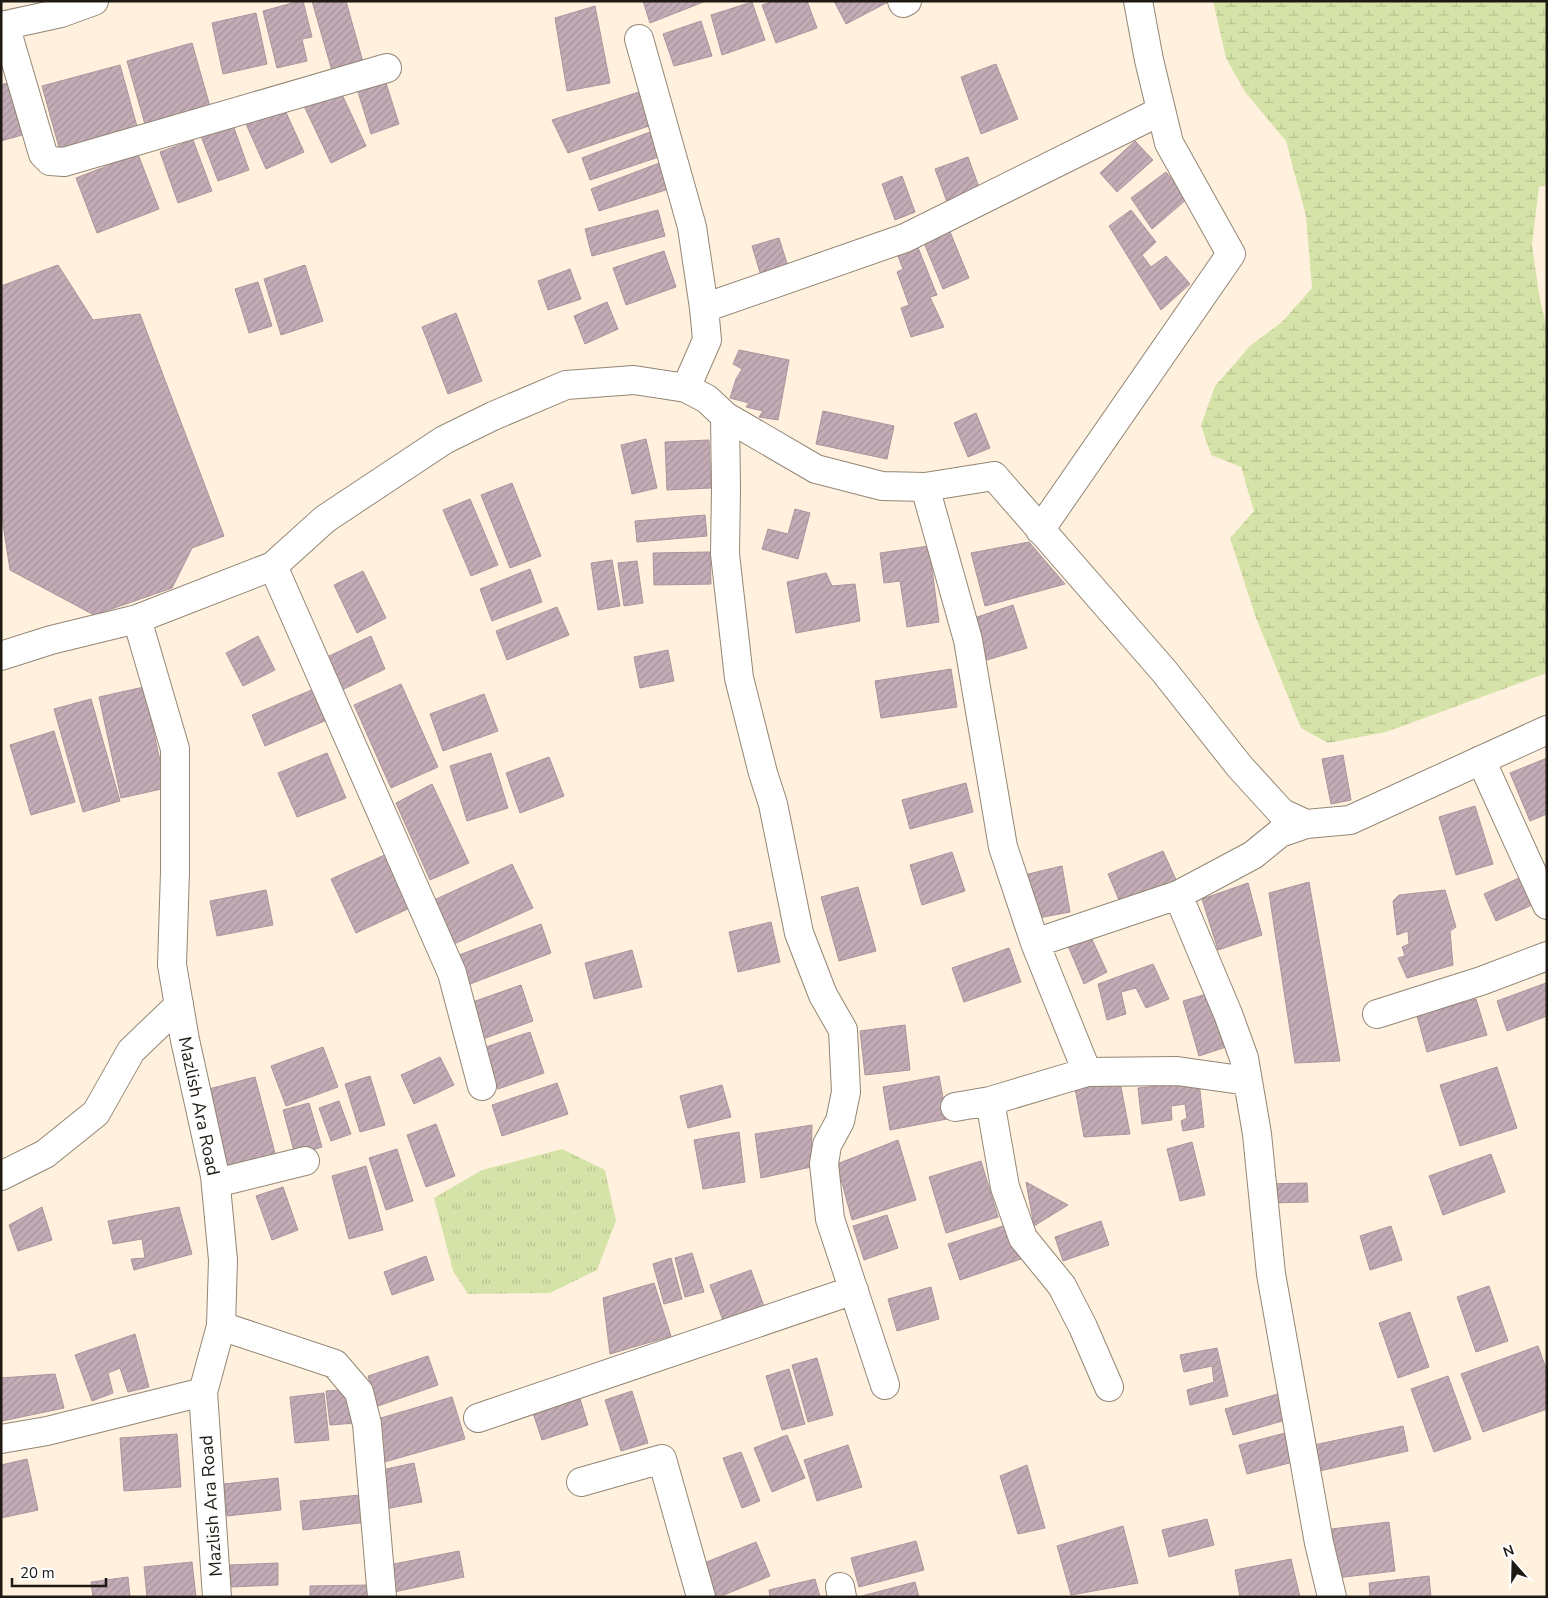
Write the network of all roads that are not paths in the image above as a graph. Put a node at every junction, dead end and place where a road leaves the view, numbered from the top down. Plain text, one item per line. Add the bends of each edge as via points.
1 (94, 1) edge
2 (902, 1) edge
3 (907, 1) edge
4 (1138, 1) edge
5 (3, 25) edge
6 (639, 39) dead end
7 (387, 68) dead end
8 (1161, 111) junction
9 (704, 308) junction
10 (686, 388) junction
11 (725, 416) junction
12 (926, 487) junction
13 (1040, 530) junction
14 (273, 566) junction
15 (137, 619) junction
16 (1, 656) edge
17 (1547, 730) edge
18 (1481, 760) junction
19 (1306, 824) junction
20 (1178, 895) junction
21 (1547, 905) edge
22 (1035, 942) junction
23 (1547, 956) edge
24 (179, 1006) junction
25 (1377, 1014) dead end
26 (1088, 1072) junction
27 (1248, 1081) junction
28 (482, 1086) dead end
29 (990, 1101) junction
30 (955, 1107) dead end
31 (305, 1161) dead end
32 (1, 1176) edge
33 (216, 1183) junction
34 (854, 1290) junction
35 (221, 1326) junction
36 (885, 1385) dead end
37 (1109, 1387) dead end
38 (203, 1392) junction
39 (478, 1418) dead end
40 (1, 1439) edge
41 (580, 1482) dead end
42 (217, 1597) edge
43 (382, 1597) edge
44 (701, 1597) edge
45 (1332, 1597) edge

1 - 5 street via 61,13
2 - 3 street
4 - 8 street
5 - 7 street via 43,154 50,161 64,162
6 - 9 street via 692,227
8 - 9 street via 905,238
8 - 13 street via 1169,143 1231,254
9 - 10 street via 707,340
10 - 11 street via 707,399
10 - 14 street via 634,380 566,385 493,416 444,440 325,519
11 - 12 street via 816,469 882,486
11 - 34 street via 725,554 740,678 773,804 799,933 823,995 843,1030 846,1092 840,1121 826,1145 824,1164 830,1219
12 - 13 street via 994,476
12 - 22 street via 968,640 1002,847
13 - 19 street via 1164,671 1240,767 1282,813
14 - 15 street
14 - 28 street via 452,973
15 - 16 street
15 - 24 street, Mazlish Ara Road via 175,750 172,965
17 - 18 street
18 - 19 street via 1350,820
18 - 21 street
19 - 20 street via 1280,833 1253,855
20 - 22 street
20 - 27 street via 1231,1023 1244,1058
22 - 26 street
23 - 25 street
24 - 32 street via 131,1051 96,1113 45,1154
24 - 33 street, Mazlish Ara Road
26 - 27 street via 1177,1071
26 - 29 street
27 - 45 street via 1257,1134 1271,1274 1319,1543
29 - 30 street
29 - 37 street via 1005,1187 1023,1238 1062,1286
31 - 33 street
33 - 35 street, Mazlish Ara Road via 223,1260
34 - 36 street
34 - 39 street
35 - 38 street, Mazlish Ara Road
35 - 43 street via 335,1364 359,1392 366,1424
38 - 40 street via 47,1431
38 - 42 street, Mazlish Ara Road
41 - 44 street via 662,1459

